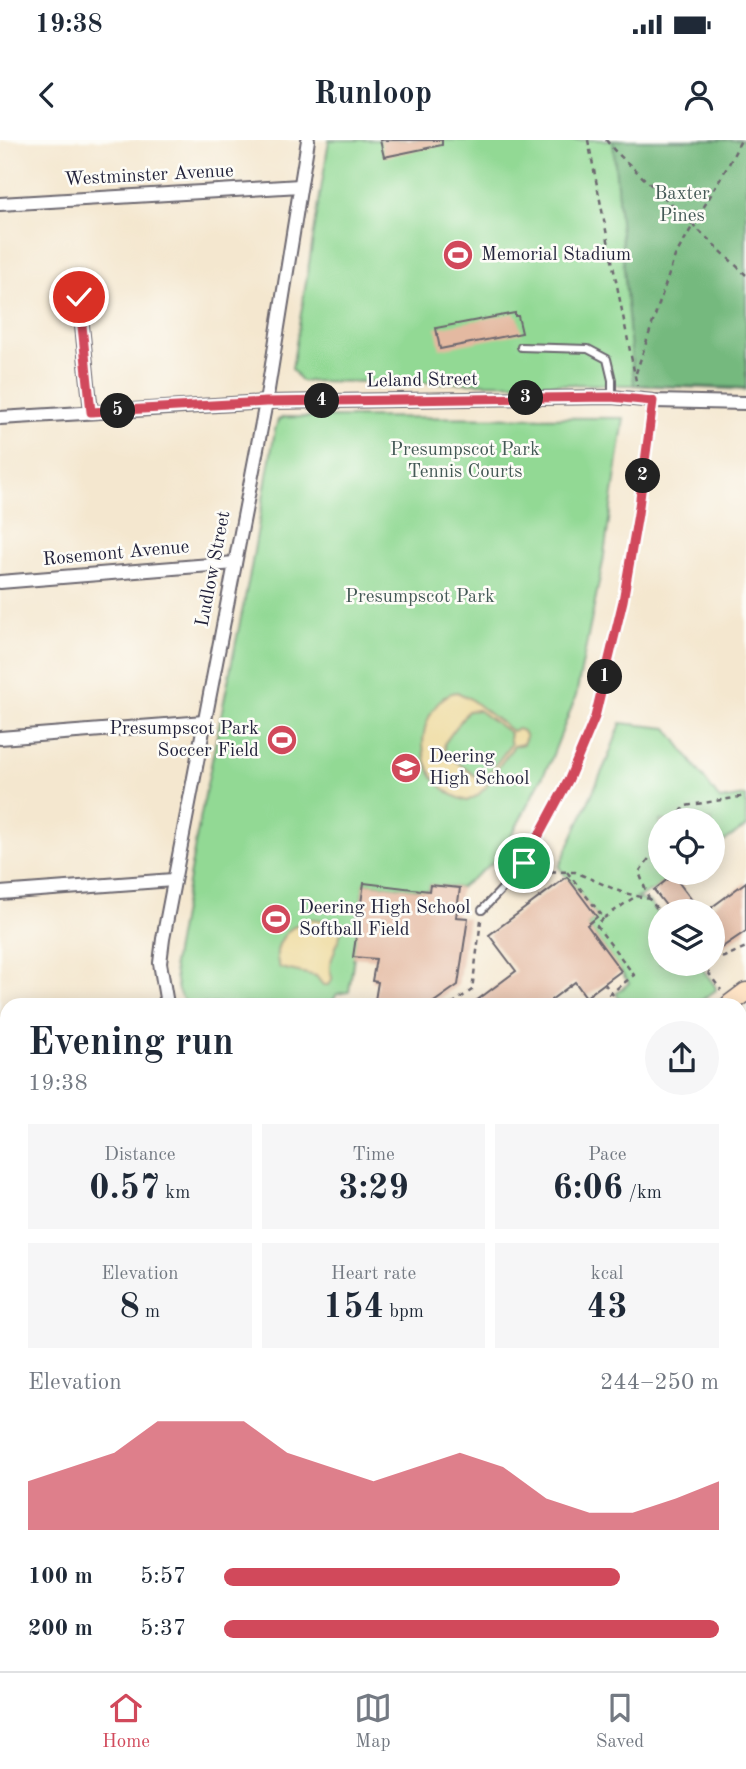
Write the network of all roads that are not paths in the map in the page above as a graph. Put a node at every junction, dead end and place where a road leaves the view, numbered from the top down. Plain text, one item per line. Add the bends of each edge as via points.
1 (307, 140) edge
2 (300, 186) junction
3 (0, 204) edge
4 (79, 297) dead end
5 (521, 347) dead end
6 (611, 397) junction
7 (647, 400) junction
8 (266, 402) junction
9 (746, 403) edge
10 (91, 412) junction
11 (0, 418) edge
12 (235, 563) junction
13 (0, 582) edge
14 (204, 722) junction
15 (0, 738) edge
16 (173, 880) junction
17 (0, 893) edge
18 (482, 910) road end
19 (746, 992) edge
20 (163, 998) edge
21 (725, 998) edge

1 - 2 street, Ludlow Street
2 - 3 street, Westminster Avenue
2 - 8 street, Ludlow Street
4 - 10 street
5 - 6 lane via 588,349 607,359
6 - 7 street, Leland Street
6 - 8 street, Leland Street
7 - 9 street, Leland Street
7 - 18 lane via 638,514 595,717 569,779 520,870
8 - 10 street, Leland Street
8 - 12 street, Ludlow Street
10 - 11 street, Leland Street
12 - 13 street, Rosemont Avenue
12 - 14 street, Ludlow Street
14 - 15 street
14 - 16 street, Ludlow Street
16 - 17 street
16 - 20 street, Ludlow Street via 160,963
19 - 21 main road

